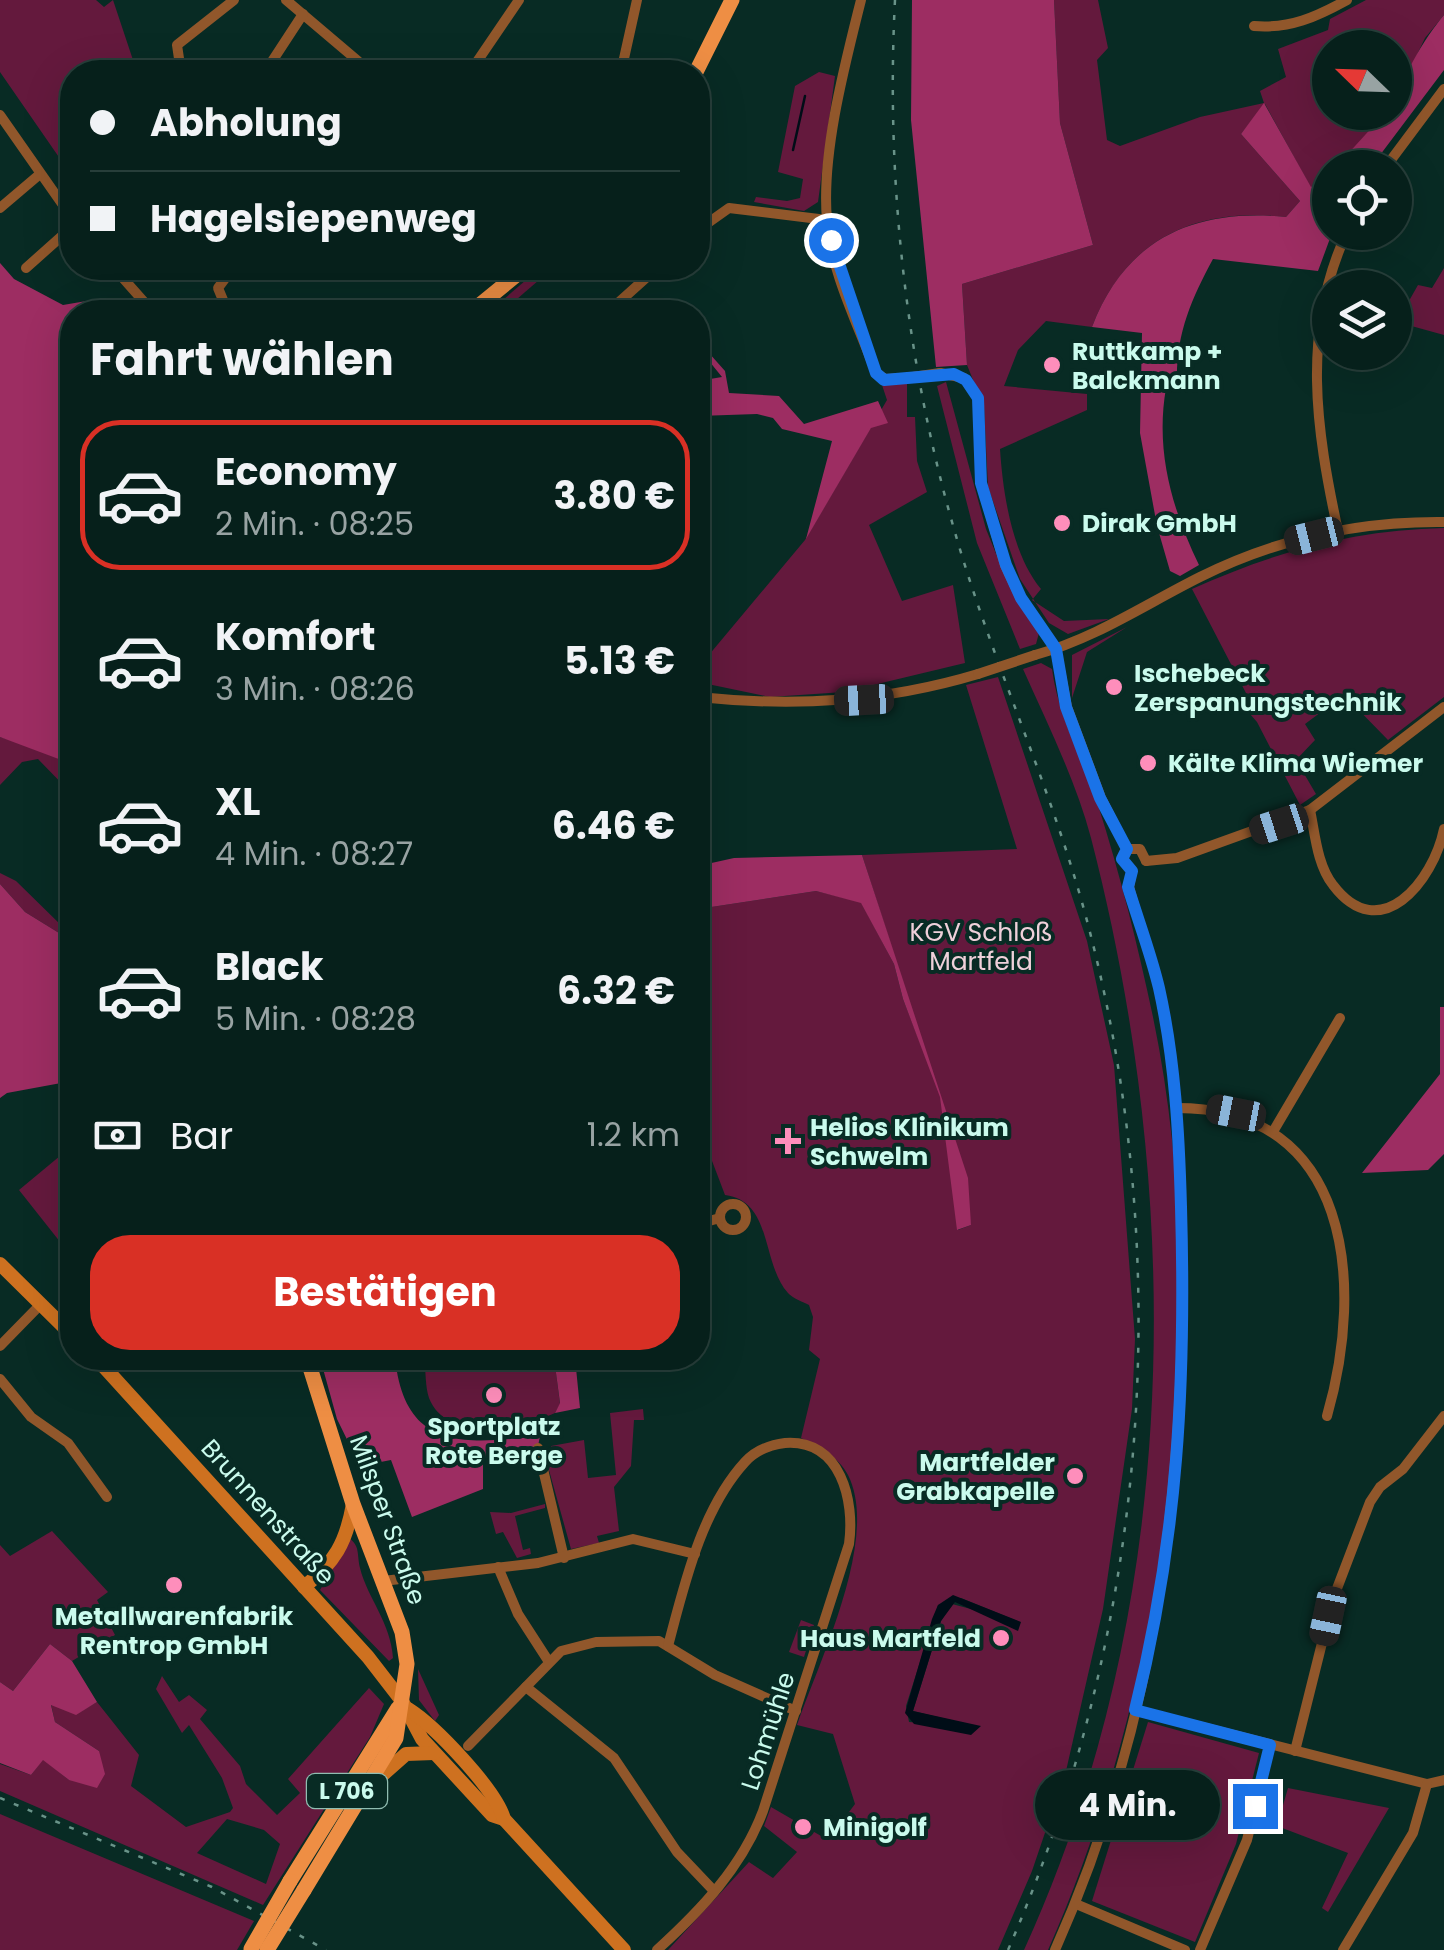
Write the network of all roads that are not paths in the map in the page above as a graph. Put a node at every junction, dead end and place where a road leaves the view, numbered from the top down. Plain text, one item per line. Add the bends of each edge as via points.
1 (234, 0) edge
2 (286, 0) edge
3 (518, 0) edge
4 (637, 0) edge
5 (732, 0) edge
6 (861, 0) edge
7 (1347, 0) edge
8 (304, 14) junction
9 (1254, 26) dead end
10 (180, 60) edge
11 (274, 60) edge
12 (356, 60) edge
13 (478, 60) edge
14 (623, 60) edge
15 (702, 60) edge
16 (1444, 89) edge
17 (2, 122) edge
18 (1398, 150) edge
19 (40, 174) junction
20 (60, 202) edge
21 (0, 208) edge
22 (826, 220) junction
23 (710, 221) edge
24 (60, 238) edge
25 (1340, 250) edge
26 (26, 268) dead end
27 (125, 280) edge
28 (504, 280) edge
29 (512, 280) edge
30 (644, 280) edge
31 (507, 284) junction
32 (142, 300) edge
33 (486, 300) edge
34 (621, 300) edge
35 (1444, 522) edge
36 (1338, 530) junction
37 (1056, 649) junction
38 (710, 698) edge
39 (1444, 707) edge
40 (1310, 810) junction
41 (1444, 830) edge
42 (1127, 849) junction
43 (1146, 861) junction
44 (1132, 871) junction
45 (1340, 1018) dead end
46 (1178, 1108) junction
47 (1274, 1130) junction
48 (720, 1218) dead end
49 (710, 1221) edge
50 (0, 1264) edge
51 (41, 1304) junction
52 (60, 1323) edge
53 (0, 1346) edge
54 (107, 1370) edge
55 (312, 1370) edge
56 (0, 1379) edge
57 (1327, 1416) dead end
58 (1444, 1416) edge
59 (538, 1448) dead end
60 (107, 1497) dead end
61 (353, 1504) junction
62 (695, 1554) junction
63 (564, 1558) junction
64 (498, 1566) junction
65 (383, 1580) junction
66 (304, 1586) junction
67 (668, 1646) junction
68 (548, 1662) junction
69 (526, 1687) junction
70 (405, 1705) junction
71 (796, 1710) junction
72 (1135, 1710) junction
73 (1270, 1745) junction
74 (468, 1746) dead end
75 (1296, 1751) junction
76 (434, 1752) junction
77 (1444, 1780) edge
78 (1427, 1784) junction
79 (371, 1785) junction
80 (504, 1819) junction
81 (297, 1886) junction
82 (714, 1891) junction
83 (1076, 1904) junction
84 (256, 1950) edge
85 (624, 1950) edge
86 (658, 1950) edge
87 (1055, 1950) edge
88 (1185, 1950) edge
89 (1200, 1950) edge
90 (1343, 1950) edge

1 - 10 street via 178,46
2 - 8 street
3 - 13 street
4 - 14 street
5 - 15 main road
6 - 22 street via 836,120
7 - 9 street via 1298,24
8 - 11 street
8 - 12 street
16 - 18 street
17 - 19 street
19 - 20 street
19 - 21 street
22 - 23 street via 729,208
22 - 37 street, bridge via 876,373 884,380 940,373 964,378 978,398 979,464 996,535 1021,598
24 - 26 street
25 - 36 street via 1327,286 1315,371 1320,444
27 - 32 street
28 - 31 street
29 - 31 main road
30 - 34 street
31 - 33 main road
35 - 36 street
36 - 37 street via 1240,559
37 - 38 street, bridge via 864,700 772,704
37 - 42 street via 1066,707
39 - 40 street
40 - 41 street via 1332,884 1372,912 1402,902
40 - 43 street via 1177,858
42 - 43 street via 1140,849
42 - 44 street via 1122,859
43 - 44 street
44 - 46 street via 1128,887 1158,987
45 - 47 street
46 - 47 street via 1236,1113
46 - 72 street via 1180,1442 1161,1590
47 - 57 street via 1314,1170 1335,1226 1342,1313
48 - 49 street
50 - 51 main road
51 - 52 main road
51 - 53 street
54 - 66 main road, Brunnenstraße
55 - 61 main road, Milsper Straße / L 706
56 - 60 street via 31,1417 68,1443
58 - 75 street via 1370,1502 1333,1599
59 - 63 street
61 - 65 main road, Milsper Straße / L 706
61 - 66 main road via 338,1556
62 - 63 street via 633,1539
62 - 67 street
62 - 71 street, Lohmühle via 734,1476 755,1452 782,1444 810,1447 834,1464 851,1505 843,1569
63 - 64 street
64 - 65 street
64 - 68 street
65 - 70 main road, Milsper Straße / L 706 via 405,1650
66 - 70 main road, Brunnenstraße
67 - 68 street via 646,1638 573,1645
67 - 71 street via 715,1676
68 - 69 street
69 - 74 street
69 - 82 street via 614,1758 677,1852
70 - 76 main road
70 - 79 main road, L 706
70 - 80 main road via 498,1802
70 - 81 main road, L 706
71 - 82 street, Lohmühle via 753,1838
72 - 73 street
72 - 83 street
73 - 75 street
73 - 89 street via 1247,1840
75 - 78 street
76 - 79 main road, L 706 via 406,1754
76 - 80 main road via 492,1815
77 - 78 street
78 - 90 street via 1413,1832
79 - 81 main road, L 706
80 - 85 main road
81 - 84 main road, L 706, bridge
82 - 86 street, Lohmühle
83 - 87 street
83 - 88 street

